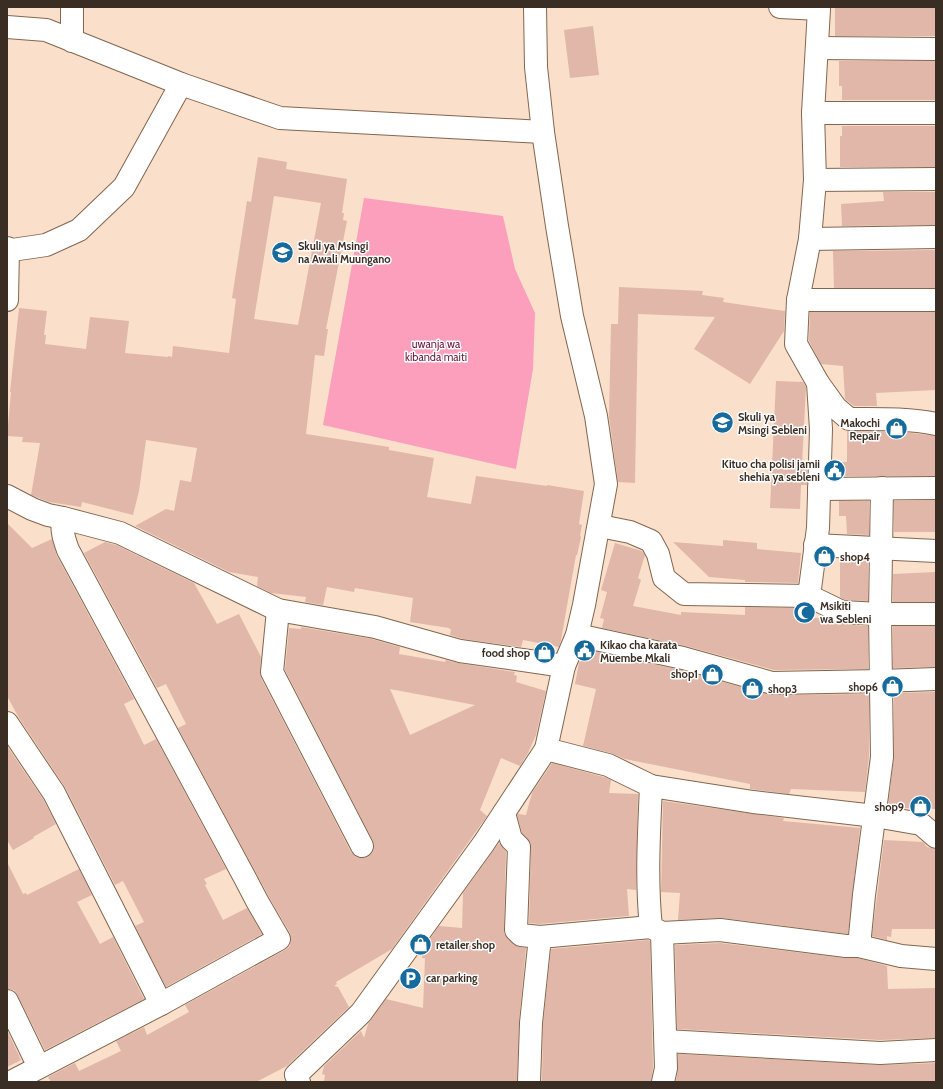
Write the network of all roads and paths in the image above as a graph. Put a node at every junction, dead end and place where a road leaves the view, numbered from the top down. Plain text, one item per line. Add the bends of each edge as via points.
1 (72, 7) edge
2 (535, 7) edge
3 (780, 7) edge
4 (820, 8) edge
5 (7, 26) edge
6 (72, 41) junction
7 (817, 48) junction
8 (936, 49) edge
9 (181, 84) junction
10 (813, 113) junction
11 (936, 113) edge
12 (543, 132) junction
13 (936, 179) edge
14 (815, 180) junction
15 (936, 237) edge
16 (810, 239) junction
17 (7, 248) edge
18 (7, 300) edge
19 (798, 300) junction
20 (936, 300) edge
21 (818, 383) junction
22 (936, 424) edge
23 (882, 488) junction
24 (936, 488) edge
25 (819, 489) junction
26 (7, 496) edge
27 (63, 518) junction
28 (600, 526) junction
29 (815, 545) junction
30 (881, 549) junction
31 (936, 551) edge
32 (809, 596) junction
33 (278, 610) junction
34 (880, 614) junction
35 (936, 614) edge
36 (577, 635) junction
37 (564, 666) junction
38 (936, 679) edge
39 (881, 681) junction
40 (7, 723) edge
41 (546, 749) junction
42 (651, 786) junction
43 (504, 813) junction
44 (875, 816) junction
45 (936, 837) edge
46 (362, 846) dead end
47 (656, 930) junction
48 (540, 937) junction
49 (859, 946) junction
50 (936, 959) edge
51 (7, 1001) edge
52 (161, 1004) junction
53 (666, 1041) junction
54 (936, 1050) edge
55 (39, 1067) junction
56 (293, 1080) edge
57 (11, 1082) edge
58 (529, 1082) edge
59 (663, 1082) edge

1 - 6 street
2 - 12 street via 536,67
3 - 4 street
4 - 7 street
5 - 6 street via 46,30
6 - 9 street
7 - 8 street
7 - 10 street
9 - 12 street via 280,118
9 - 17 street via 124,187 85,225 46,245 12,250
10 - 11 street
10 - 14 street
12 - 28 street via 563,267 596,416 606,484
13 - 14 street
14 - 16 street
15 - 16 street
16 - 19 street
17 - 18 street
19 - 20 street
19 - 21 street via 796,344
21 - 22 street via 836,408 849,420 875,419
21 - 25 street via 821,428
23 - 24 street
23 - 25 street
23 - 30 street
25 - 29 street
26 - 27 street via 32,509
27 - 33 street via 120,533
27 - 52 street via 63,536 68,550 279,939
28 - 32 street via 630,532 651,541 658,554 664,578 684,594
28 - 36 street
29 - 30 street
29 - 32 street
30 - 31 street
30 - 34 street
32 - 34 street via 842,612
33 - 37 street via 375,627 460,651
33 - 46 street via 272,672
34 - 35 street
34 - 39 street
36 - 37 street
36 - 39 street via 683,658 772,683
37 - 41 street
38 - 39 street
39 - 44 street via 882,757
40 - 52 street via 54,793
41 - 42 street via 608,765
41 - 43 street
42 - 44 street via 753,802
42 - 47 street via 649,904
43 - 48 street via 511,839 520,850 516,930 520,934
43 - 56 street via 361,1013
44 - 45 street via 921,824
44 - 49 street
47 - 48 street
47 - 49 street via 720,930
47 - 53 street
48 - 58 street via 531,1023
49 - 50 street via 901,956
51 - 55 street
52 - 55 street
53 - 54 street via 880,1053
53 - 59 street
55 - 57 street

